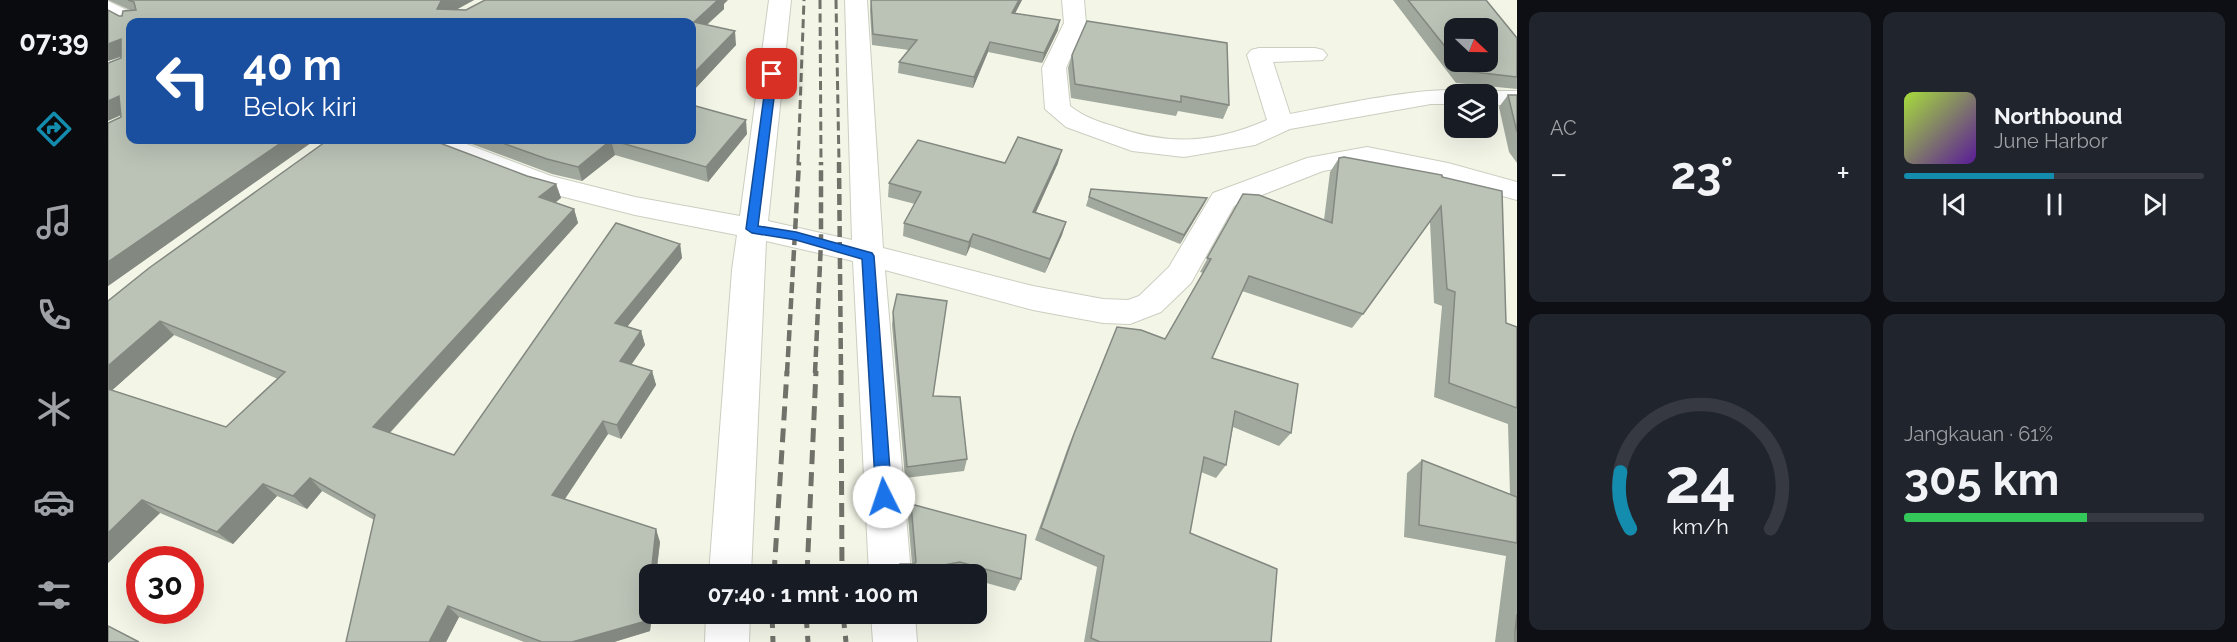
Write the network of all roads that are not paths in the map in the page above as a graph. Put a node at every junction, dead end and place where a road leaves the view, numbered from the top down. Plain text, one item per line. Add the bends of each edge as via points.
1 (780, 0) edge
2 (856, 0) edge
3 (1073, 0) edge
4 (108, 7) edge
5 (127, 18) edge
6 (1315, 55) dead end
7 (1444, 97) edge
8 (1498, 98) edge
9 (1517, 98) edge
10 (1281, 124) junction
11 (1252, 143) junction
12 (443, 144) edge
13 (1287, 169) junction
14 (1517, 190) edge
15 (752, 229) junction
16 (868, 256) junction
17 (731, 564) edge
18 (889, 564) edge
19 (728, 624) edge
20 (894, 624) edge
21 (727, 642) edge
22 (895, 642) edge

1 - 15 street
2 - 16 street
3 - 11 street via 1075,23 1054,68 1058,110 1074,122 1149,147 1184,149
4 - 5 street
6 - 10 street via 1258,55
7 - 10 street via 1420,98
8 - 9 street
10 - 11 street
11 - 13 street
12 - 15 street via 543,183
13 - 14 street via 1367,155
13 - 16 street via 1223,200 1180,274 1150,304 1130,312 1033,298
15 - 16 street via 796,236
15 - 17 street
16 - 18 street
19 - 21 street
20 - 22 street

